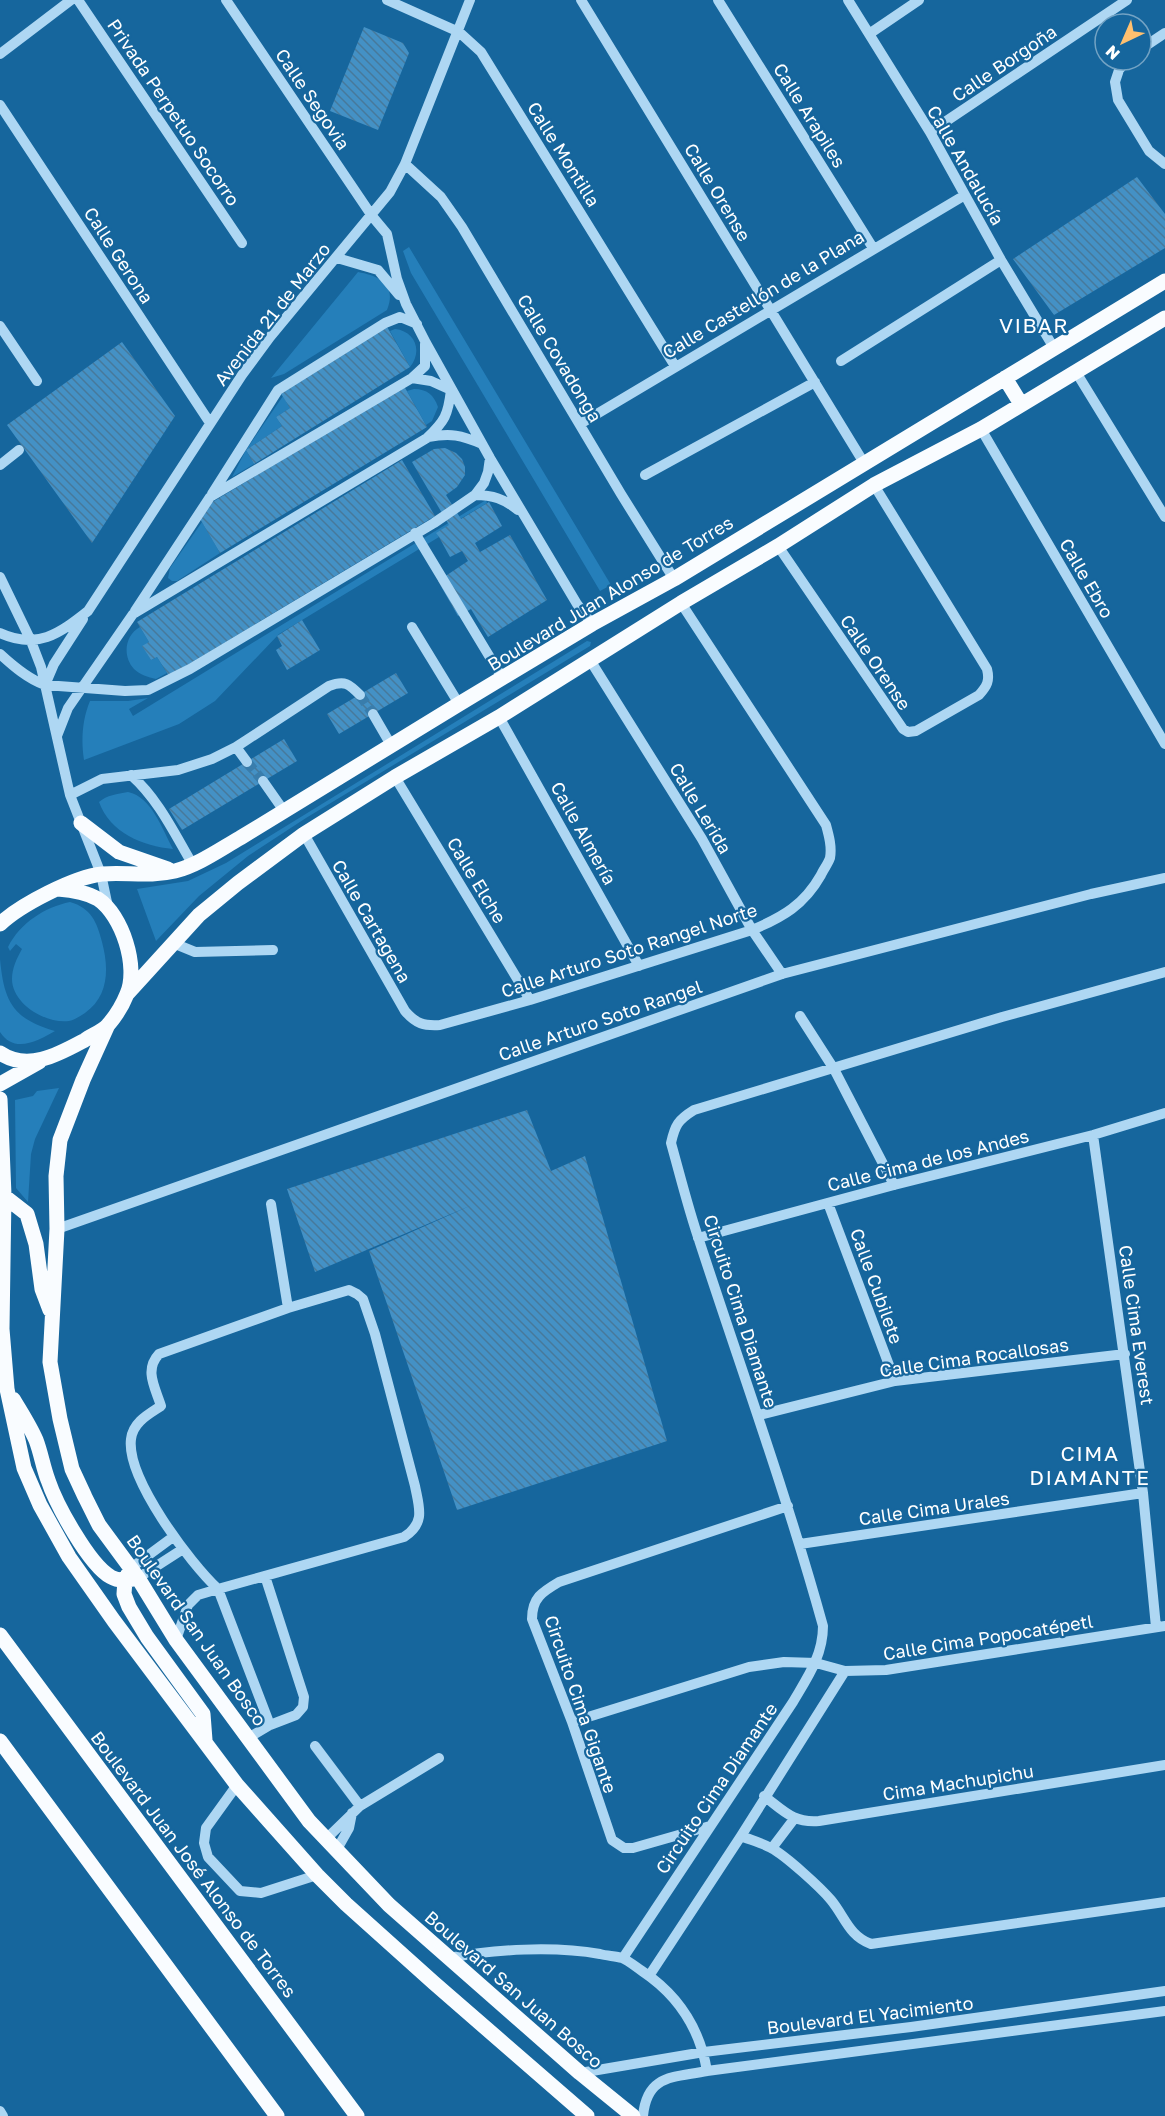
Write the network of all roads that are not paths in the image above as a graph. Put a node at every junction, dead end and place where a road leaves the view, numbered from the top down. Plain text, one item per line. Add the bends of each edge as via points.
1 (71, 0) edge
2 (78, 0) edge
3 (226, 0) edge
4 (387, 0) edge
5 (470, 0) edge
6 (581, 0) edge
7 (718, 0) edge
8 (848, 0) edge
9 (920, 0) edge
10 (1127, 0) edge
11 (459, 32) junction
12 (869, 34) junction
13 (0, 54) edge
14 (1118, 72) edge
15 (0, 105) edge
16 (930, 132) junction
17 (405, 164) junction
18 (1165, 164) edge
19 (965, 195) junction
20 (372, 216) junction
21 (242, 243) dead end
22 (873, 248) junction
23 (338, 258) junction
24 (1001, 260) junction
25 (1165, 281) edge
26 (406, 304) junction
27 (770, 310) junction
28 (1165, 318) edge
29 (385, 323) junction
30 (417, 324) junction
31 (0, 326) edge
32 (426, 343) junction
33 (1054, 348) junction
34 (841, 361) dead end
35 (675, 366) junction
36 (1076, 372) junction
37 (412, 378) junction
38 (1005, 378) junction
39 (37, 381) dead end
40 (815, 382) junction
41 (451, 390) junction
42 (1021, 404) junction
43 (210, 423) junction
44 (580, 424) junction
45 (981, 429) junction
46 (427, 438) junction
47 (482, 444) junction
48 (19, 450) dead end
49 (490, 458) junction
50 (864, 464) junction
51 (0, 465) edge
52 (645, 475) dead end
53 (874, 485) junction
54 (475, 495) junction
55 (210, 497) junction
56 (523, 513) junction
57 (1164, 515) edge
58 (415, 533) junction
59 (778, 546) junction
60 (0, 577) edge
61 (674, 579) junction
62 (681, 603) junction
63 (88, 611) junction
64 (133, 614) junction
65 (592, 624) junction
66 (412, 627) dead end
67 (0, 633) edge
68 (31, 640) junction
69 (0, 654) edge
70 (590, 660) junction
71 (503, 679) junction
72 (45, 685) junction
73 (82, 688) junction
74 (360, 695) tunnel mouth
75 (459, 704) junction
76 (373, 714) tunnel mouth
77 (499, 717) junction
78 (57, 736) junction
79 (1165, 744) edge
80 (392, 745) junction
81 (236, 747) junction
82 (247, 762) tunnel mouth
83 (131, 775) junction
84 (395, 777) junction
85 (263, 781) tunnel mouth
86 (70, 795) junction
87 (284, 811) junction
88 (81, 823) junction
89 (304, 834) junction
90 (193, 865) junction
91 (174, 871) junction
92 (101, 874) junction
93 (1165, 878) edge
94 (58, 889) junction
95 (108, 907) junction
96 (0, 924) edge
97 (752, 930) junction
98 (173, 942) junction
99 (273, 950) dead end
100 (639, 966) junction
101 (1165, 972) edge
102 (782, 974) junction
103 (128, 993) junction
104 (530, 1000) junction
105 (801, 1016) dead end
106 (414, 1022) joint
107 (107, 1027) junction
108 (0, 1053) edge
109 (42, 1061) junction
110 (834, 1069) junction
111 (0, 1084) edge
112 (0, 1099) edge
113 (1165, 1113) edge
114 (1093, 1135) junction
115 (894, 1185) junction
116 (2, 1194) edge
117 (271, 1203) dead end
118 (828, 1203) junction
119 (57, 1229) junction
120 (698, 1238) junction
121 (2, 1251) edge
122 (288, 1308) junction
123 (52, 1315) junction
124 (1125, 1354) junction
125 (895, 1381) junction
126 (8, 1389) junction
127 (759, 1415) junction
128 (1143, 1493) junction
129 (788, 1506) junction
130 (173, 1537) junction
131 (800, 1544) junction
132 (183, 1549) junction
133 (131, 1576) junction
134 (265, 1576) junction
135 (218, 1589) junction
136 (1161, 1627) edge
137 (0, 1635) edge
138 (176, 1640) junction
139 (816, 1663) junction
140 (845, 1671) junction
141 (572, 1722) junction
142 (270, 1725) junction
143 (248, 1738) junction
144 (205, 1740) junction
145 (0, 1741) edge
146 (315, 1746) dead end
147 (439, 1758) dead end
148 (1165, 1765) edge
149 (237, 1785) junction
150 (764, 1796) junction
151 (356, 1809) junction
152 (794, 1819) junction
153 (710, 1826) junction
154 (741, 1836) junction
155 (326, 1839) junction
156 (772, 1848) junction
157 (336, 1851) junction
158 (317, 1875) junction
159 (1165, 1902) edge
160 (449, 1958) junction
161 (623, 1958) junction
162 (649, 1976) junction
163 (1165, 1991) edge
164 (1165, 2011) edge
165 (704, 2052) junction
166 (707, 2071) junction
167 (580, 2073) junction
168 (0, 2111) edge
169 (3, 2116) edge
170 (277, 2116) edge
171 (357, 2116) edge
172 (587, 2116) edge
173 (633, 2116) edge
174 (643, 2116) edge

1 - 13 street
2 - 21 street, Privada Perpetuo Socorro
3 - 20 street, Calle Segovia
4 - 11 street, Calle Montilla
5 - 11 street, Avenida 21 de Marzo
6 - 27 street, Calle Orense
7 - 22 street, Calle Arapiles
8 - 12 street, Calle Andalucía
9 - 12 street
10 - 16 street, Calle Borgoña
11 - 17 street, Avenida 21 de Marzo
11 - 35 street, Calle Montilla via 492,66
12 - 16 street, Calle Andalucía
14 - 18 street via 1115,82 1118,100 1149,151
15 - 43 street, Calle Gerona
16 - 19 street, Calle Andalucía
17 - 20 street, Avenida 21 de Marzo
17 - 44 street, Calle Covadonga via 435,190 462,227
19 - 22 street, Calle Castellón de la Plana
19 - 24 street, Calle Andalucía
20 - 23 street, Avenida 21 de Marzo
20 - 26 street, Calle Segovia via 387,234
22 - 27 street, Calle Castellón de la Plana
23 - 26 street via 378,270
23 - 43 street, Avenida 21 de Marzo via 270,337
24 - 33 street, Calle Andalucía
24 - 34 street
25 - 33 main road, Boulevard Juan Alonso de Torres
26 - 29 street
26 - 30 street
27 - 35 street, Calle Castellón de la Plana
27 - 40 street, Calle Orense
28 - 36 main road
29 - 30 street via 400,317
29 - 55 street via 278,390
30 - 32 street
31 - 39 street
32 - 37 street via 425,366
32 - 41 street
33 - 38 main road, Boulevard Juan Alonso de Torres
35 - 44 street, Calle Castellón de la Plana
36 - 42 main road
36 - 57 street
37 - 41 street
37 - 55 street
38 - 42 main road
38 - 50 main road, Boulevard Juan Alonso de Torres
40 - 50 street, Calle Orense
40 - 52 street
41 - 46 street via 444,422
41 - 47 street
42 - 45 main road
43 - 63 street, Avenida 21 de Marzo
44 - 61 street, Calle Covadonga
45 - 53 main road
45 - 79 street, Calle Ebro
46 - 47 street via 461,435
46 - 64 street
47 - 49 street
48 - 51 street
49 - 54 street via 484,483
49 - 56 street
50 - 61 main road, Boulevard Juan Alonso de Torres
53 - 59 main road
53 - 59 street, Calle Orense via 987,669 989,679 979,695 916,731 903,729
54 - 56 street via 493,495
54 - 58 street
55 - 64 street
56 - 65 street
58 - 71 street
58 - 73 street via 162,684 136,691
59 - 62 main road
60 - 68 street
61 - 65 main road, Boulevard Juan Alonso de Torres
62 - 70 main road
62 - 97 street, Calle Arturo Soto Rangel Norte via 826,825 830,841 830,858 794,909
63 - 68 street, Avenida 21 de Marzo via 56,634
63 - 72 street
64 - 73 street
65 - 71 main road, Boulevard Juan Alonso de Torres
66 - 75 street
67 - 68 street
68 - 72 street
69 - 72 street via 35,682
70 - 77 main road
70 - 97 street, Calle Lerida via 702,839
71 - 75 main road, Boulevard Juan Alonso de Torres
72 - 73 street
72 - 78 street
73 - 78 street via 68,708
74 - 81 street via 350,685 339,682 329,686
75 - 80 main road, Boulevard Juan Alonso de Torres
76 - 80 street
77 - 84 main road
77 - 100 street, Calle Almería
78 - 86 street
80 - 87 main road, Boulevard Juan Alonso de Torres
81 - 82 street
81 - 83 street via 178,770
83 - 86 street via 102,779
83 - 90 street via 159,806
84 - 89 main road
84 - 104 street, Calle Elche
85 - 87 street
86 - 88 street
87 - 90 main road, Boulevard Juan Alonso de Torres
88 - 91 main road via 118,852
88 - 92 street
89 - 98 main road via 199,915
89 - 106 street, Calle Cartagena
90 - 91 main road, Boulevard Juan Alonso de Torres
91 - 92 main road, Boulevard Juan Alonso de Torres
92 - 94 main road, Boulevard Juan Alonso de Torres
92 - 95 street
93 - 102 street, Calle Arturo Soto Rangel
94 - 95 main road via 90,896
94 - 96 main road, Boulevard Juan Alonso de Torres via 22,907
95 - 103 main road via 128,948
97 - 100 street, Calle Arturo Soto Rangel Norte
97 - 102 street, Calle Lerida
98 - 99 street via 195,952
98 - 103 main road
100 - 104 street, Calle Arturo Soto Rangel Norte
101 - 110 street, Circuito Cima Diamante
102 - 119 street, Calle Arturo Soto Rangel
103 - 107 main road, Boulevard San Juan Bosco
104 - 106 street, Calle Arturo Soto Rangel Norte via 441,1025
105 - 110 street
107 - 109 main road
107 - 119 main road, Boulevard San Juan Bosco via 60,1140
108 - 109 main road via 19,1060
109 - 111 main road
110 - 115 street
110 - 120 street, Circuito Cima Diamante via 694,1110 681,1118 671,1143
112 - 116 main road
113 - 114 street, Calle Cima de los Andes
114 - 115 street, Calle Cima de los Andes
114 - 124 street, Calle Cima Everest
115 - 118 street, Calle Cima de los Andes
116 - 121 main road
116 - 123 main road via 27,1214 35,1236 42,1289
117 - 122 street
118 - 120 street, Calle Cima de los Andes
118 - 125 street, Calle Cubilete
119 - 123 main road, Boulevard San Juan Bosco
120 - 127 street, Circuito Cima Diamante
121 - 126 main road via 2,1329
122 - 130 street via 159,1354 153,1361 150,1370 161,1406 141,1420 131,1439 134,1463
122 - 134 street via 349,1290 363,1299 420,1511 412,1532 404,1537
123 - 133 main road, Boulevard San Juan Bosco via 50,1362 72,1468 99,1525
124 - 125 street, Calle Cima Rocallosas
124 - 128 street, Calle Cima Everest
125 - 127 street, Calle Cima Rocallosas
126 - 133 main road via 35,1439 48,1481 94,1562 112,1579
126 - 144 main road via 24,1468 69,1557
127 - 129 street, Circuito Cima Diamante
128 - 131 street, Calle Cima Urales
128 - 136 street, Calle Cima Everest
129 - 131 street, Circuito Cima Diamante
129 - 141 street, Circuito Cima Gigante via 559,1582 537,1598 532,1619
130 - 132 street
130 - 133 street
131 - 139 street, Circuito Cima Diamante via 823,1626
132 - 133 street
132 - 135 street
133 - 138 main road, Boulevard San Juan Bosco
133 - 144 main road via 124,1594 129,1607 203,1714
134 - 135 street
134 - 142 street via 304,1697 303,1707 296,1715
135 - 138 street via 198,1595 188,1605
135 - 142 street
136 - 140 street, Calle Cima Popocatépetl via 886,1670
137 - 171 main road, Boulevard Juan José Alonso de Torres
138 - 143 main road, Boulevard San Juan Bosco
139 - 140 street, Calle Cima Popocatépetl
139 - 141 street, Calle Cima Popocatépetl via 749,1667
139 - 153 street, Circuito Cima Diamante
140 - 150 street
141 - 153 street, Circuito Cima Gigante via 609,1834 617,1845 633,1848
142 - 143 street
143 - 155 main road, Boulevard San Juan Bosco
144 - 149 main road
145 - 170 main road
146 - 151 street
147 - 151 street
148 - 152 street, Cima Machupichu via 819,1821
149 - 158 main road
149 - 158 street via 206,1828 204,1843 208,1857 240,1891 261,1893
150 - 152 street
150 - 154 street
151 - 155 street
151 - 157 street
152 - 156 street
153 - 161 street, Circuito Cima Diamante
154 - 156 street
154 - 162 street
155 - 157 main road, Boulevard San Juan Bosco
156 - 159 street via 831,1900 853,1933 871,1944
157 - 160 main road, Boulevard San Juan Bosco
158 - 172 main road
160 - 161 street via 563,1950
160 - 167 main road, Boulevard San Juan Bosco
161 - 162 street
162 - 165 street via 682,2008
163 - 165 street, Boulevard El Yacimiento
164 - 166 street, Boulevard El Yacimiento
165 - 166 street
165 - 167 street, Boulevard El Yacimiento
166 - 174 street, Boulevard El Yacimiento via 659,2083 645,2100
167 - 173 main road, Boulevard San Juan Bosco
168 - 169 street

